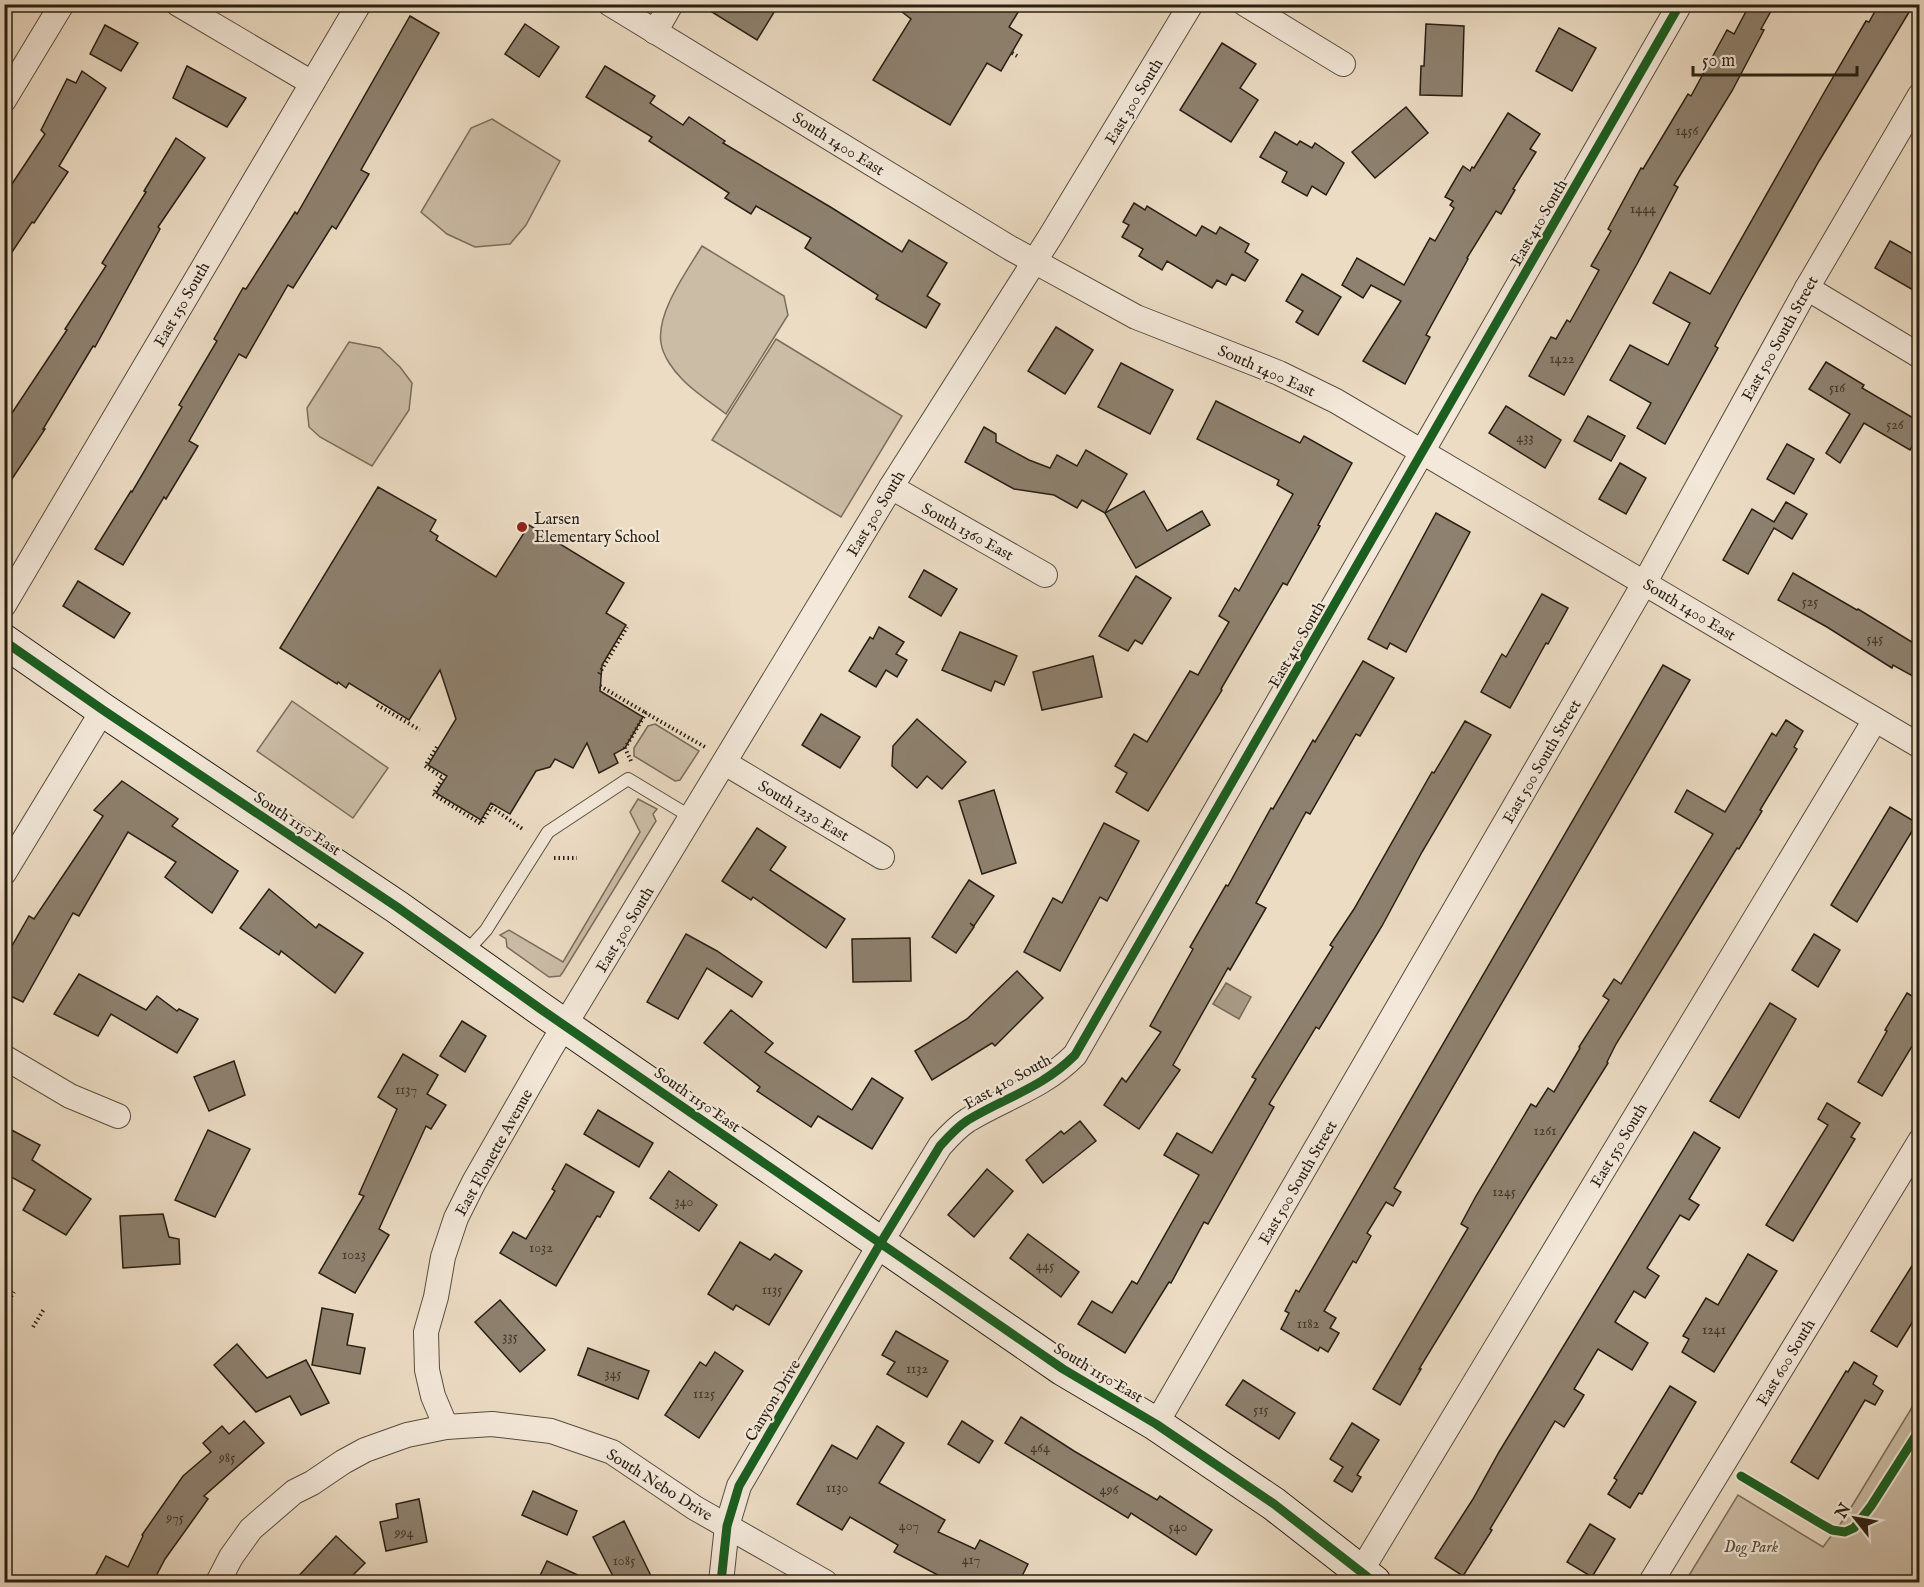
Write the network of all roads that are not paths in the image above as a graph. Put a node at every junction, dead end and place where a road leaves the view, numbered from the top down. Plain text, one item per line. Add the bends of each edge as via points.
1 (62, 4) edge
2 (178, 4) edge
3 (359, 4) edge
4 (610, 4) edge
5 (671, 4) edge
6 (1191, 4) edge
7 (1245, 4) edge
8 (1680, 4) edge
9 (655, 32) junction
10 (1343, 64) dead end
11 (312, 83) junction
12 (1920, 95) edge
13 (4, 100) edge
14 (1034, 261) junction
15 (1807, 288) junction
16 (1920, 356) edge
17 (1424, 453) junction
18 (891, 487) junction
19 (1045, 575) dead end
20 (1645, 582) junction
21 (4, 605) edge
22 (4, 641) edge
23 (103, 710) junction
24 (1875, 720) junction
25 (1920, 746) edge
26 (725, 763) junction
27 (691, 817) junction
28 (882, 857) dead end
29 (4, 873) edge
30 (463, 955) junction
31 (566, 1026) junction
32 (4, 1057) edge
33 (118, 1116) dead end
34 (1920, 1141) edge
35 (880, 1244) junction
36 (1156, 1424) junction
37 (446, 1426) junction
38 (727, 1526) junction
39 (1367, 1577) edge
40 (218, 1582) edge
41 (720, 1582) edge
42 (825, 1582) edge
43 (1651, 1582) edge

1 - 13 street
2 - 11 street
3 - 11 street, East 150 South
4 - 9 street, South 1400 East
5 - 9 street
6 - 14 street, East 300 South
7 - 10 street
8 - 17 street, East 410 South
9 - 14 street, South 1400 East
11 - 21 street, East 150 South
12 - 15 street, East 500 South Street
14 - 17 street, South 1400 East via 1136,317 1279,373 1336,401
14 - 18 street, East 300 South
15 - 16 street
15 - 20 street, East 500 South Street
17 - 20 street, South 1400 East
17 - 35 street, East 410 South via 1075,1054 1049,1078 966,1121 952,1133
18 - 19 street, South 1360 East
18 - 26 street, East 300 South
20 - 24 street, South 1400 East
20 - 36 street, East 500 South Street
22 - 23 street, South 1150 East
23 - 29 street
23 - 30 street, South 1150 East
24 - 25 street, South 1400 East
24 - 39 street, East 550 South
26 - 27 street, East 300 South
26 - 28 street, South 1230 East
27 - 30 lane via 628,779 548,832 486,930
27 - 31 street, East 300 South
30 - 31 street, South 1150 East
31 - 35 street, South 1150 East
31 - 37 street, East Flonette Avenue via 474,1182 443,1257 426,1332 427,1370
32 - 33 street via 70,1096
34 - 43 street, East 600 South
35 - 36 street, South 1150 East via 1063,1369
35 - 38 street, Canyon Drive via 739,1486
36 - 39 street, South 1150 East via 1274,1504
37 - 38 street, South Nebo Drive via 531,1427 594,1444
37 - 40 street via 407,1434 365,1450 294,1492 251,1529
38 - 41 street, Canyon Drive
38 - 42 street, South Nebo Drive

